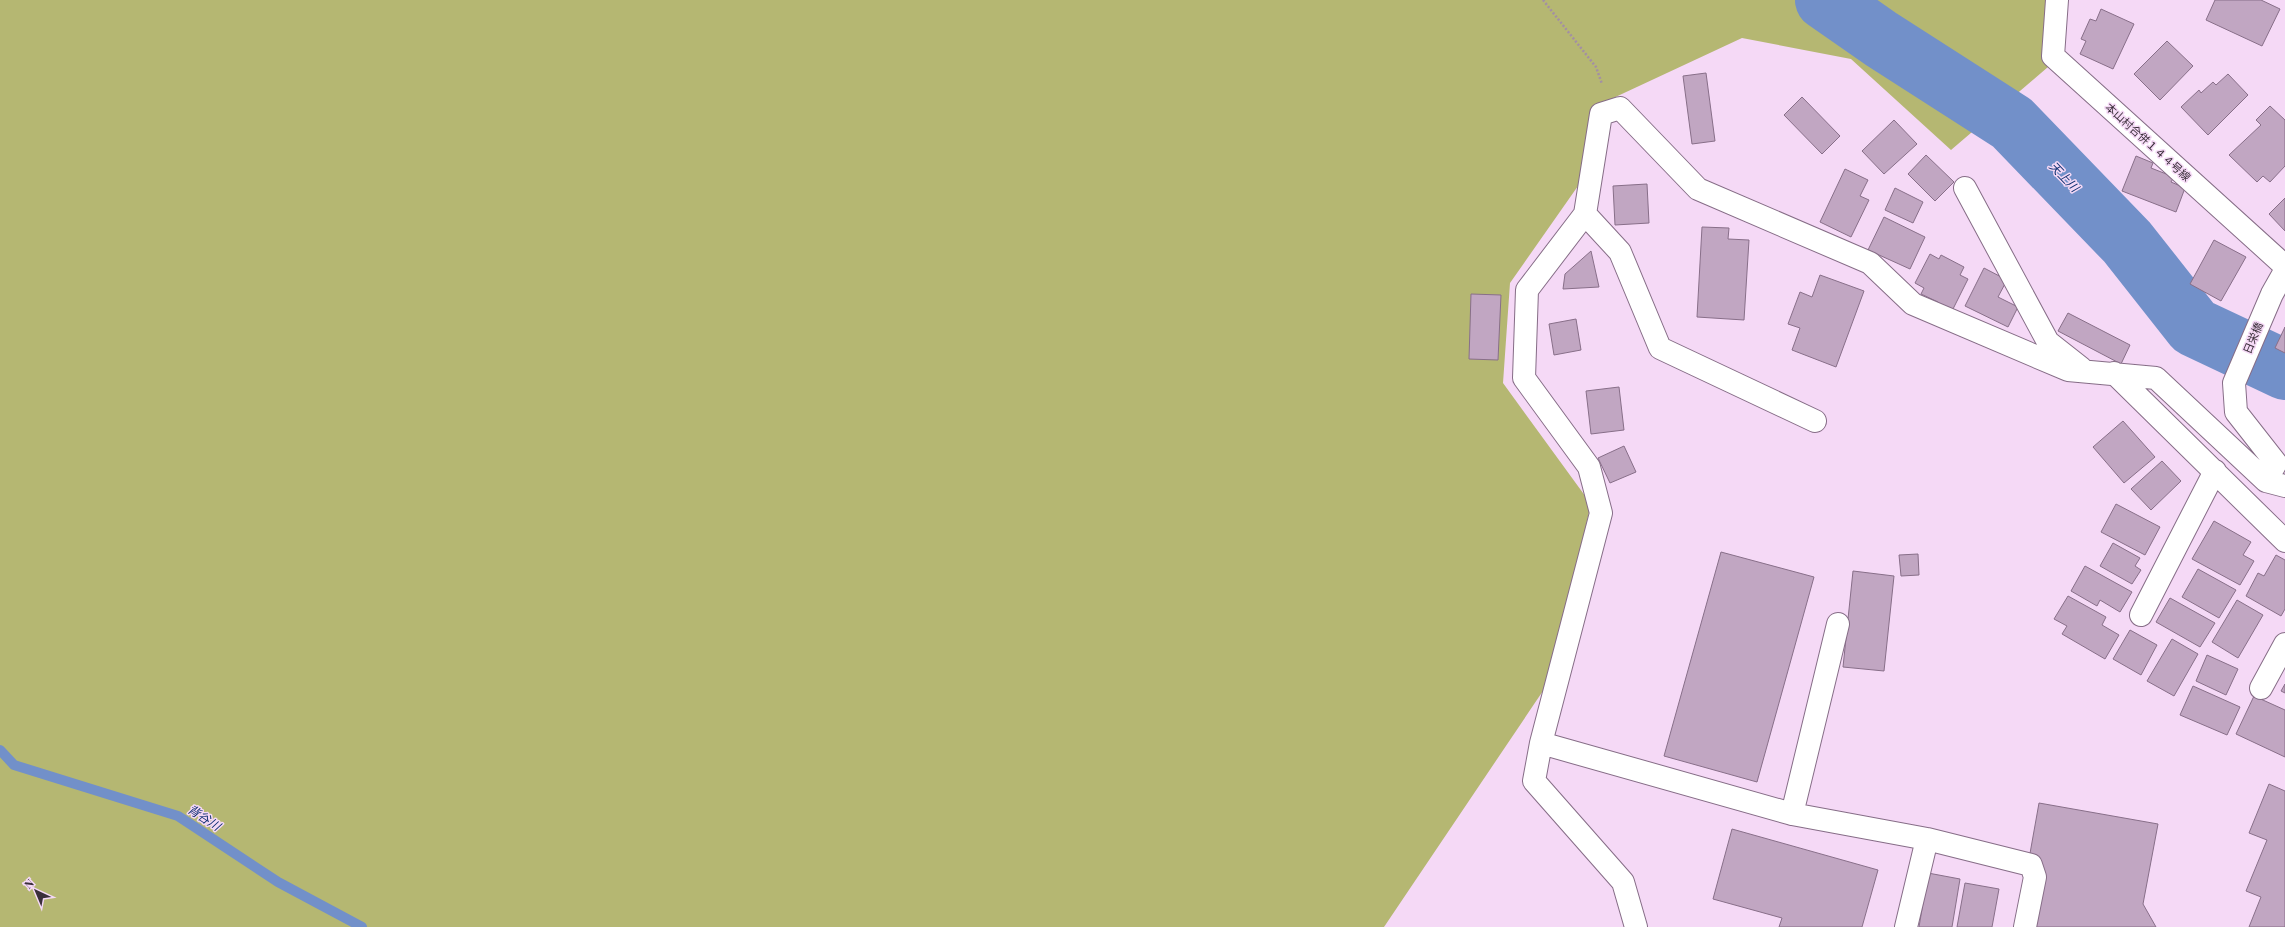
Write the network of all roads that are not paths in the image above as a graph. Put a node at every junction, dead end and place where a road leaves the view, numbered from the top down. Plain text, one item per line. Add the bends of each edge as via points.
1 (2057, 0) edge
2 (1965, 188) dead end
3 (1585, 214) junction
4 (2285, 266) edge
5 (2285, 271) edge
6 (2084, 371) junction
7 (2114, 373) junction
8 (1815, 421) dead end
9 (2215, 471) junction
10 (2275, 484) edge
11 (2285, 541) edge
12 (2141, 615) dead end
13 (1838, 624) dead end
14 (2285, 644) edge
15 (2261, 688) dead end
16 (1541, 743) junction
17 (1792, 814) junction
18 (1927, 839) junction
19 (1636, 927) edge
20 (1906, 927) edge
21 (2025, 927) edge

1 - 4 street, 本山村合併１４４号線 via 2053,56
2 - 6 street via 2048,342
3 - 6 street via 1601,114 1620,108 1698,189 1870,263 1913,304 2068,370
3 - 8 street via 1620,252 1660,348
3 - 16 street via 1527,290 1524,378 1589,467 1601,513
5 - 10 street, 日栄橋 via 2272,294 2234,383 2236,412 2276,463
6 - 7 street
7 - 9 street
7 - 10 street via 2156,378
9 - 11 street
9 - 12 street
13 - 17 street
14 - 15 street
16 - 17 street
16 - 19 street via 1534,780 1623,882
17 - 18 street
18 - 20 street
18 - 21 street via 2031,865 2035,877

